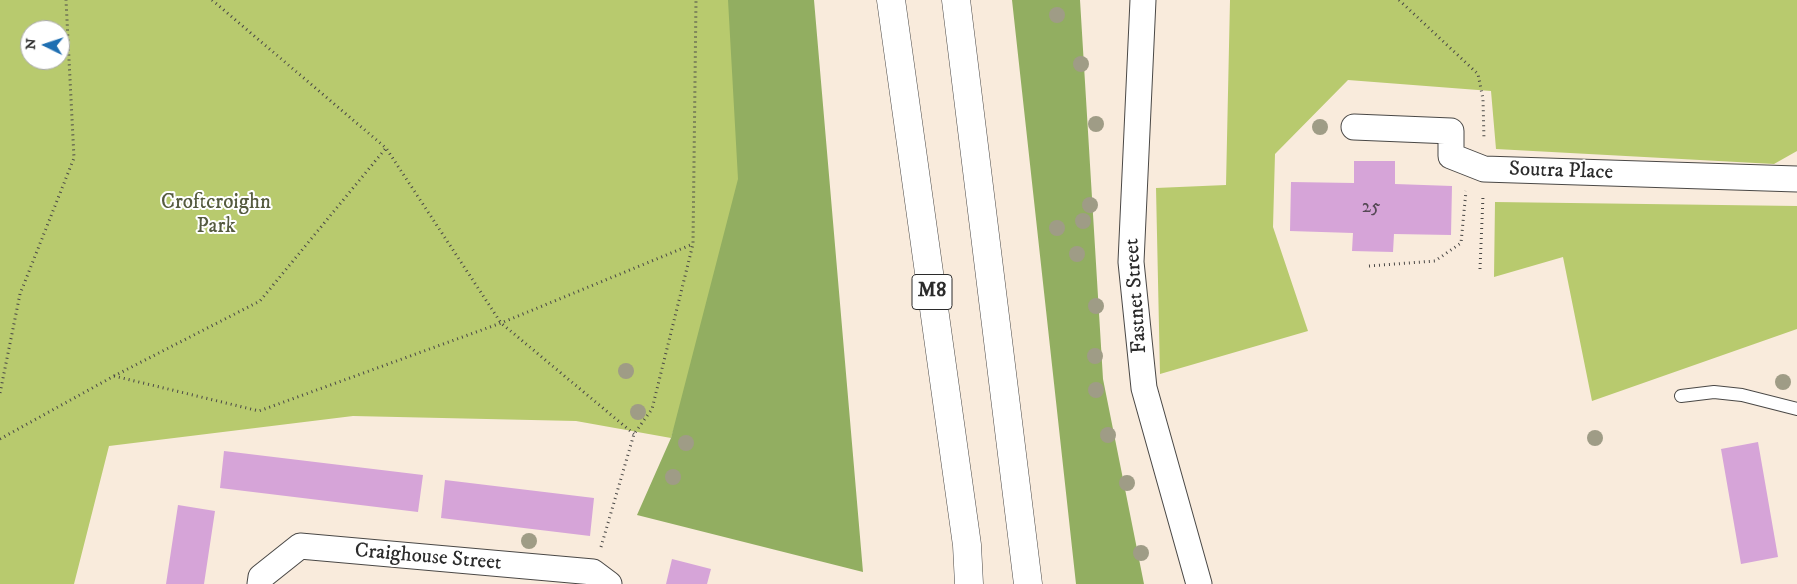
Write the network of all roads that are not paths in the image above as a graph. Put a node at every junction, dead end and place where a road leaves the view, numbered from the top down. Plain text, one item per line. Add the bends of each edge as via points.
1 (891, 0) edge
2 (956, 0) edge
3 (1143, 0) edge
4 (1354, 127) dead end
5 (1797, 179) edge
6 (1681, 396) dead end
7 (1797, 409) edge
8 (601, 578) edge
9 (260, 584) edge
10 (969, 584) edge
11 (1028, 584) edge
12 (1199, 584) edge

1 - 10 highway, M8
2 - 11 highway
3 - 12 street, Fastnet Street via 1131,262 1144,388
4 - 5 street, Soutra Place via 1451,131 1450,156 1484,169
6 - 7 lane via 1714,392 1742,395
8 - 9 street, Craighouse Street via 300,546 261,577

